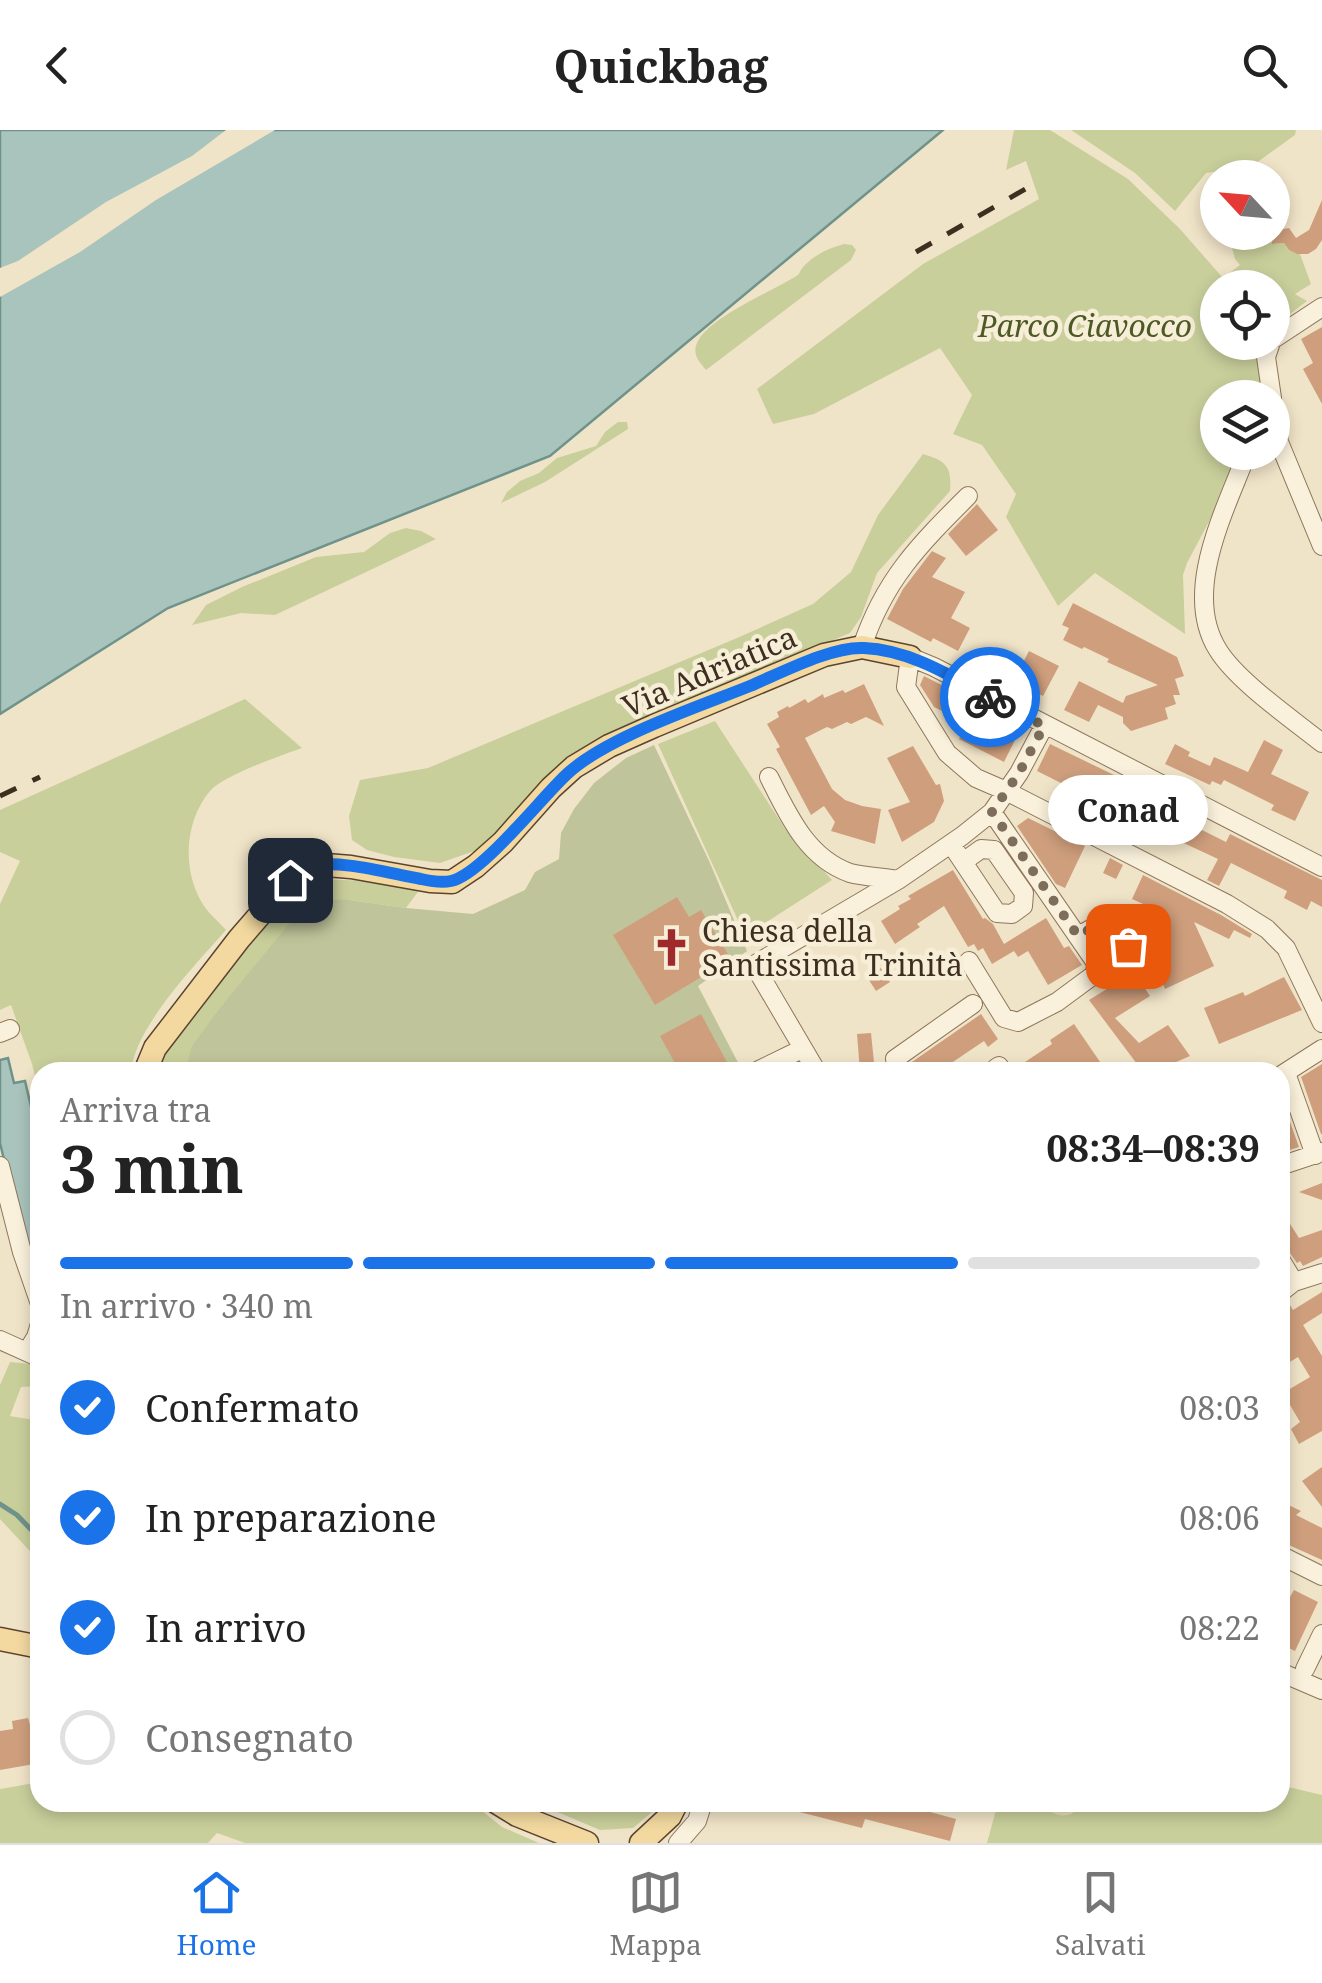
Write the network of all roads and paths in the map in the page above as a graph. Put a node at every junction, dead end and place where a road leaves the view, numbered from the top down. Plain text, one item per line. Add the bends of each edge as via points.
1 (1322, 307) edge
2 (1290, 331) edge
3 (1290, 469) edge
4 (1241, 470) edge
5 (968, 496) dead end
6 (1322, 546) edge
7 (862, 647) junction
8 (910, 657) junction
9 (1044, 726) junction
10 (1322, 743) edge
11 (769, 777) dead end
12 (1006, 791) junction
13 (992, 812) junction
14 (951, 844) junction
15 (963, 862) dead end
16 (1322, 867) edge
17 (898, 880) junction
18 (1078, 936) junction
19 (1128, 946) dead end
20 (969, 961) dead end
21 (973, 1004) dead end
22 (1322, 1022) edge
23 (802, 1048) junction
24 (1322, 1048) edge
25 (149, 1062) edge
26 (774, 1062) edge
27 (811, 1062) edge
28 (896, 1062) edge
29 (1290, 1070) edge
30 (1290, 1090) edge
31 (1319, 1154) edge
32 (1290, 1163) edge
33 (0, 1166) edge
34 (1322, 1273) edge
35 (30, 1275) edge
36 (1290, 1286) edge
37 (0, 1340) edge
38 (30, 1353) edge
39 (1290, 1560) edge
40 (1322, 1576) edge
41 (1322, 1634) edge
42 (0, 1640) edge
43 (30, 1645) edge
44 (1305, 1669) dead end
45 (1290, 1676) edge
46 (1322, 1690) edge
47 (512, 1812) edge
48 (672, 1812) edge
49 (699, 1812) edge
50 (587, 1843) edge
51 (641, 1843) edge
52 (678, 1843) edge

1 - 2 street
3 - 6 street
4 - 10 street via 1208,560 1208,632 1226,661
5 - 7 street via 901,566
7 - 8 main road, Via Adriatica
7 - 25 main road, Via Adriatica via 824,655 609,746 574,768 503,842 452,882 350,867 306,868 238,938
8 - 9 street
8 - 12 street via 906,687 947,753 976,778
9 - 12 street
9 - 16 street
11 - 17 street via 810,848 832,866
12 - 13 street
12 - 22 street via 1267,930 1286,948
13 - 14 street
13 - 18 street
14 - 15 street
14 - 17 street
17 - 23 street via 754,965
18 - 19 street via 1108,924
18 - 20 street via 1096,963 1095,974 1021,1022 1004,1018
21 - 28 street
23 - 26 street
23 - 27 street
24 - 29 street
30 - 31 street
31 - 32 street
33 - 35 street
34 - 36 street
37 - 38 street
39 - 40 street
41 - 44 street
42 - 43 main road
45 - 46 street
47 - 50 main road
48 - 51 main road
49 - 52 street

